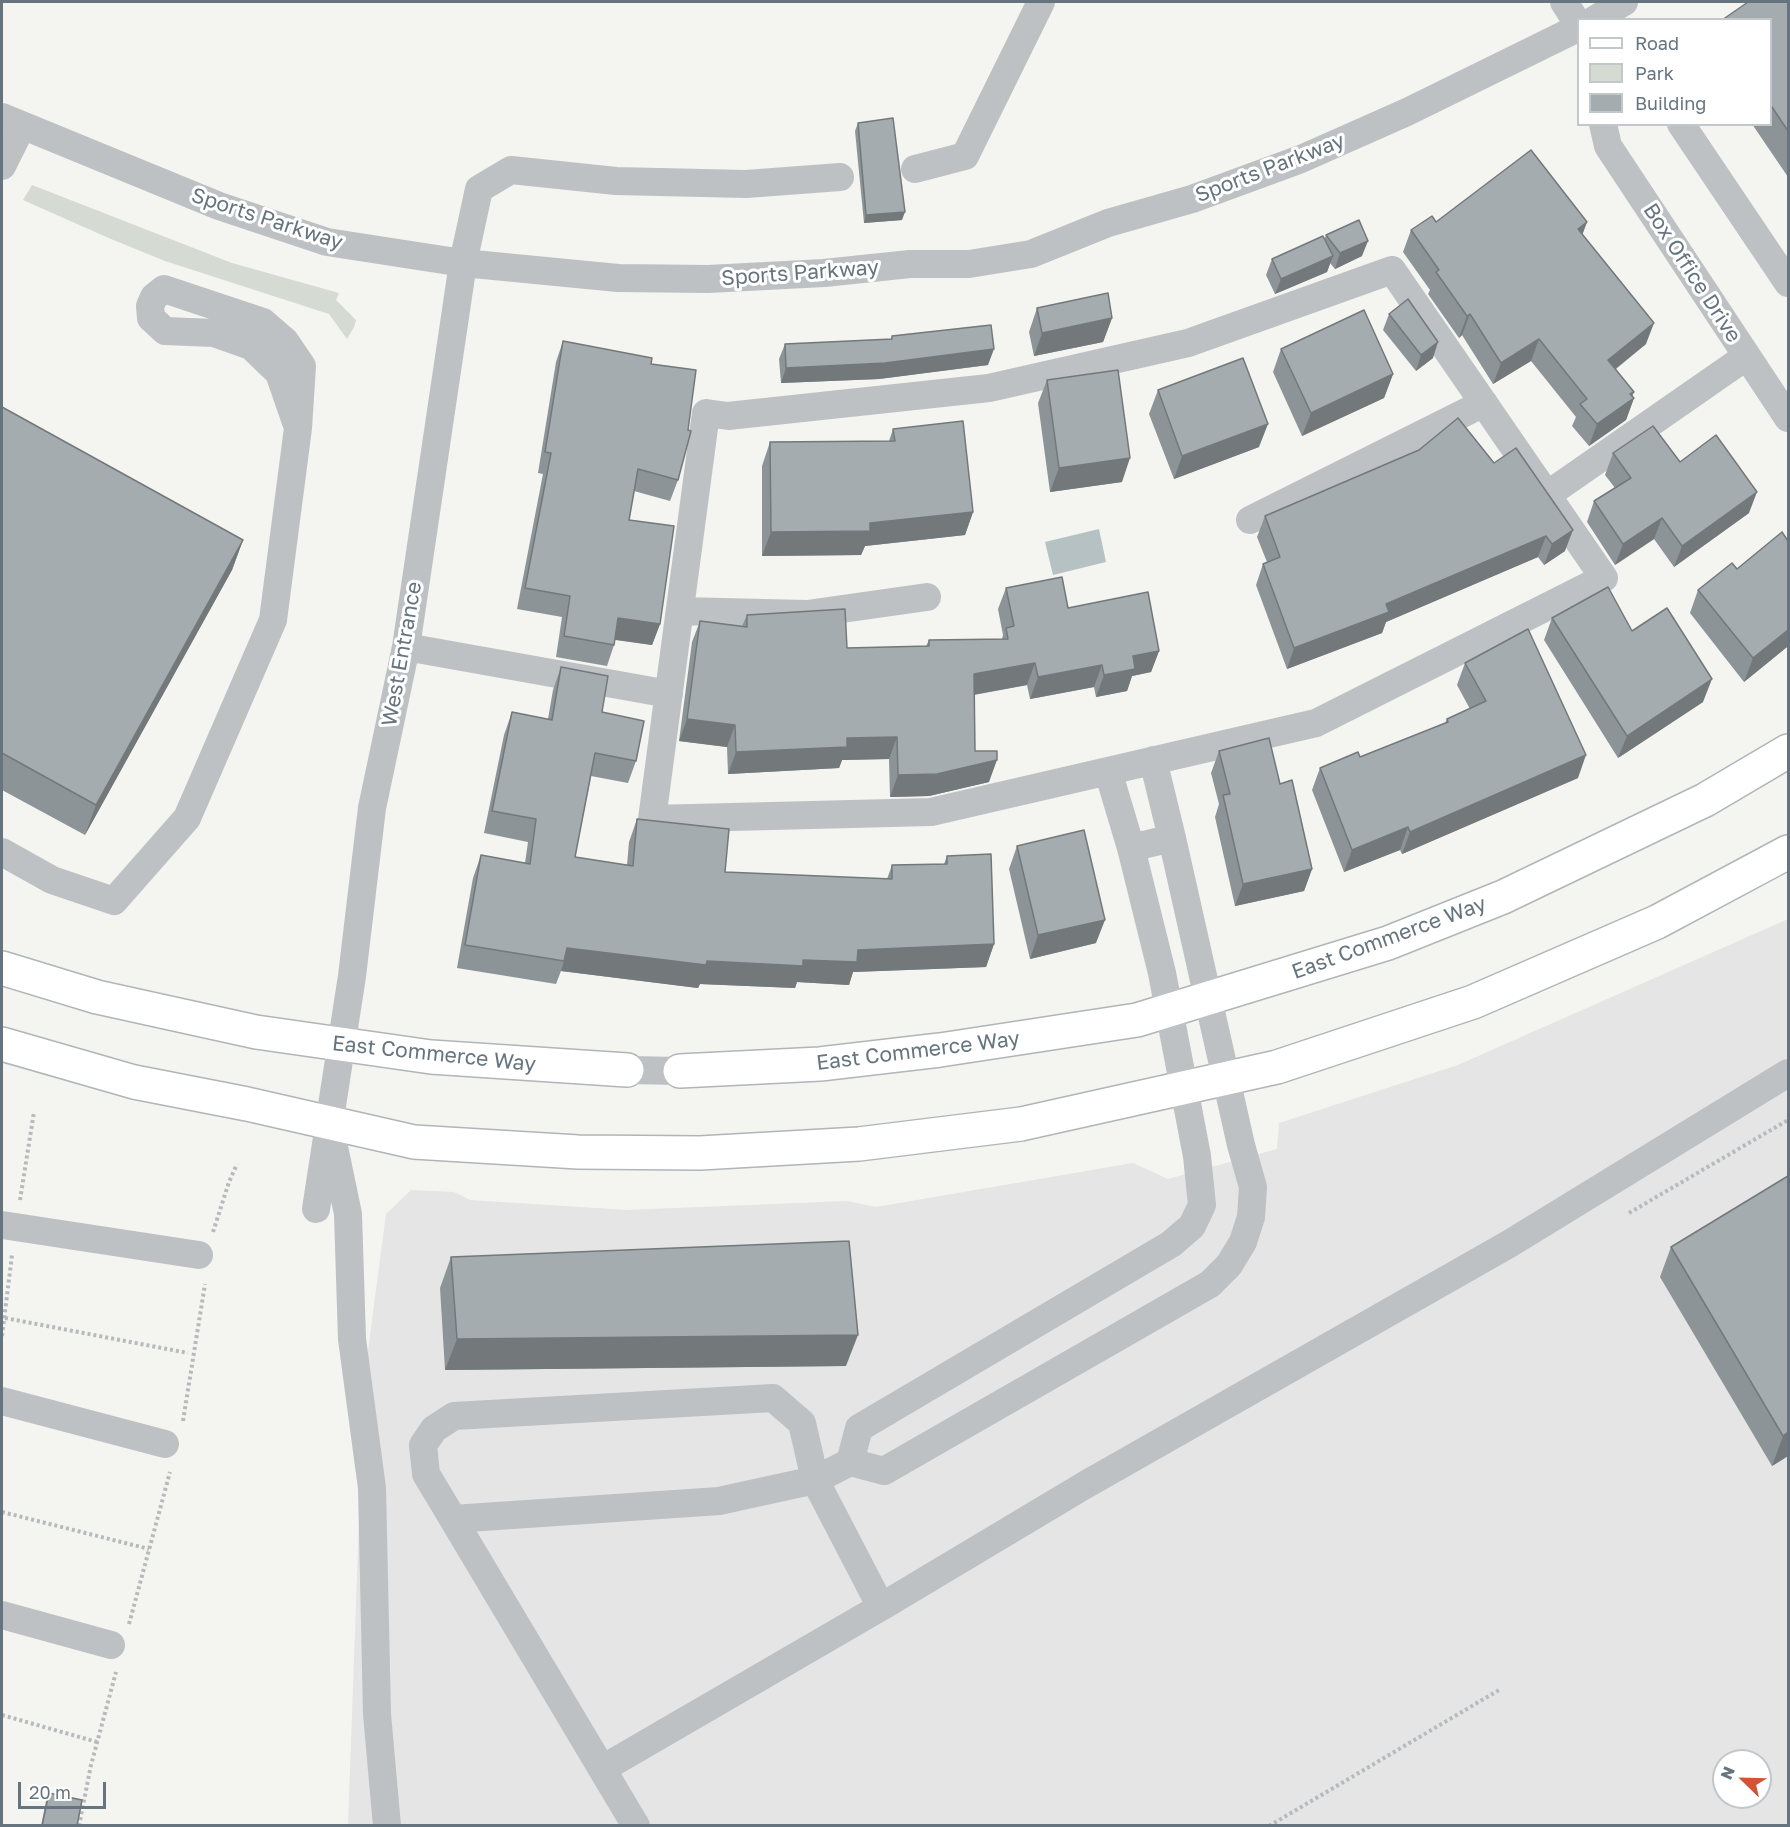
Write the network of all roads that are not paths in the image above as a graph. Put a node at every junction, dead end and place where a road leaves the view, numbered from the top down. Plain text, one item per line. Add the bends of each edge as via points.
1 (1041, 2) edge
2 (1564, 2) edge
3 (1624, 2) edge
4 (1597, 18) edge
5 (1577, 22) edge
6 (1577, 28) edge
7 (12, 121) edge
8 (1603, 126) edge
9 (1682, 126) edge
10 (2, 166) edge
11 (915, 169) dead end
12 (840, 177) dead end
13 (463, 263) junction
14 (1788, 283) edge
15 (1747, 356) junction
16 (1484, 403) junction
17 (1788, 418) edge
18 (298, 428) junction
19 (1547, 495) junction
20 (1250, 520) dead end
21 (927, 597) dead end
22 (680, 611) junction
23 (406, 647) junction
24 (669, 694) junction
25 (1788, 751) edge
26 (1153, 760) junction
27 (1108, 771) junction
28 (1172, 838) junction
29 (1131, 848) junction
30 (2, 852) edge
31 (1788, 852) edge
32 (2, 968) edge
33 (1210, 998) junction
34 (1169, 1010) junction
35 (2, 1044) edge
36 (341, 1045) junction
37 (627, 1070) joint
38 (680, 1071) joint
39 (1788, 1073) edge
40 (1227, 1079) junction
41 (1184, 1089) junction
42 (329, 1122) junction
43 (316, 1209) dead end
44 (2, 1225) edge
45 (206, 1255) road end
46 (2, 1401) edge
47 (173, 1445) road end
48 (850, 1462) junction
49 (815, 1480) junction
50 (453, 1519) junction
51 (881, 1607) junction
52 (2, 1615) edge
53 (119, 1645) road end
54 (603, 1769) junction
55 (387, 1826) edge
56 (636, 1826) edge

1 - 11 street via 965,156
2 - 5 street
3 - 4 street
6 - 13 street, Sports Parkway via 1301,159 1031,254 969,264 910,264 708,279 618,278
7 - 10 street
7 - 13 street, Sports Parkway via 219,206 327,242
8 - 15 street, Box Office Drive via 1608,146
9 - 14 street
12 - 13 street, West Entrance via 746,184 616,181 511,170 479,189
13 - 23 street, West Entrance
15 - 17 street, Box Office Drive
15 - 19 street
16 - 19 street
16 - 20 street
16 - 22 street via 1392,270 1188,343 989,388 728,416 706,413
18 - 18 street via 302,366 278,335 263,322 212,303 164,289 154,297 151,318 165,331 214,333 251,346 279,374
18 - 30 street via 273,620 187,818 114,901 52,880
19 - 26 street via 1604,578 1316,723
21 - 22 street via 807,614
22 - 24 street
23 - 24 street
23 - 36 street, West Entrance via 372,808
24 - 27 street via 652,819 931,812
25 - 33 main road, East Commerce Way via 1705,800 1503,897 1388,943
26 - 27 street
26 - 28 street
27 - 29 street
28 - 29 street
28 - 33 street
29 - 34 street
31 - 40 main road via 1657,922 1473,1002 1277,1067
32 - 36 main road, East Commerce Way via 98,997 209,1023
33 - 34 main road, East Commerce Way
33 - 40 street
34 - 38 main road, East Commerce Way via 1137,1020 940,1050 820,1064
34 - 41 street
35 - 42 main road via 134,1082
36 - 37 main road, East Commerce Way via 431,1057
36 - 42 street, West Entrance
37 - 38 street, East Commerce Way
39 - 51 street via 1509,1244 1085,1485
40 - 41 main road
40 - 48 street via 1253,1187 1251,1216 1243,1242 1229,1265 1210,1284 1155,1318 884,1472
41 - 42 main road via 1021,1124 859,1144 700,1154 578,1152 414,1142
41 - 48 street via 1203,1205 1192,1226 1171,1244 859,1428
42 - 43 street, West Entrance
42 - 55 street via 348,1214 352,1339 372,1488 377,1714
44 - 45 street
46 - 47 street
48 - 49 street
49 - 50 street via 719,1501
49 - 50 street via 802,1423 773,1398 454,1416 434,1429 423,1444 426,1474
49 - 51 street
50 - 54 street
51 - 54 street
52 - 53 street
54 - 56 street

